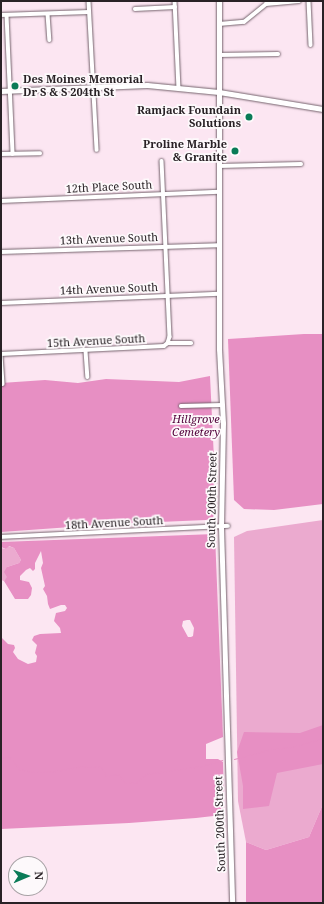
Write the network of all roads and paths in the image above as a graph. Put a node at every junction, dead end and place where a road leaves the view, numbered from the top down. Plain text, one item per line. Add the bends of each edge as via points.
1 (89, 1) edge
2 (175, 1) edge
3 (219, 1) edge
4 (299, 1) edge
5 (309, 1) edge
6 (175, 7) junction
7 (135, 8) dead end
8 (89, 12) junction
9 (48, 14) junction
10 (1, 15) edge
11 (7, 15) junction
12 (219, 24) junction
13 (50, 40) dead end
14 (311, 45) dead end
15 (278, 54) dead end
16 (219, 55) junction
17 (94, 86) junction
18 (179, 88) junction
19 (1, 91) edge
20 (10, 91) junction
21 (219, 92) junction
22 (323, 109) edge
23 (97, 150) dead end
24 (40, 153) dead end
25 (1, 154) edge
26 (13, 154) junction
27 (162, 161) dead end
28 (301, 164) dead end
29 (219, 166) junction
30 (219, 192) junction
31 (164, 194) junction
32 (1, 202) edge
33 (218, 245) junction
34 (166, 246) junction
35 (1, 252) edge
36 (219, 294) junction
37 (168, 296) junction
38 (1, 303) edge
39 (168, 343) junction
40 (191, 343) dead end
41 (86, 350) junction
42 (1, 355) edge
43 (88, 377) dead end
44 (3, 384) dead end
45 (180, 406) dead end
46 (222, 406) junction
47 (228, 526) dead end
48 (221, 527) junction
49 (1, 537) edge
50 (232, 903) edge

1 - 8 street
2 - 6 street
3 - 12 street, South 200th Street
4 - 12 street via 266,4 244,22
5 - 14 street
6 - 7 street
6 - 18 street
8 - 9 street
8 - 17 street
9 - 11 street
9 - 13 street
10 - 11 street
11 - 20 street
12 - 16 street, South 200th Street
15 - 16 street
16 - 21 street, South 200th Street
17 - 18 main road via 136,84
17 - 20 main road
17 - 23 street
18 - 21 main road
19 - 20 main road
20 - 26 street
21 - 22 main road
21 - 29 main road, South 200th Street
24 - 26 street
25 - 26 street
27 - 31 street
28 - 29 street
29 - 30 main road, South 200th Street
30 - 31 street, 12th Place South
30 - 33 main road, South 200th Street
31 - 32 street, 12th Place South
31 - 34 street
33 - 34 street, 13th Avenue South
33 - 36 main road, South 200th Street
34 - 35 street, 13th Avenue South
34 - 37 street
36 - 37 street, 14th Avenue South
36 - 46 main road, South 200th Street
37 - 38 street, 14th Avenue South
37 - 39 street
39 - 40 street, 15th Avenue South
39 - 41 street, 15th Avenue South via 164,346
41 - 42 street, 15th Avenue South
41 - 43 street
42 - 44 street
45 - 46 street
46 - 48 main road, South 200th Street
47 - 48 street, 18th Avenue South
48 - 49 street, 18th Avenue South
48 - 50 main road, South 200th Street

